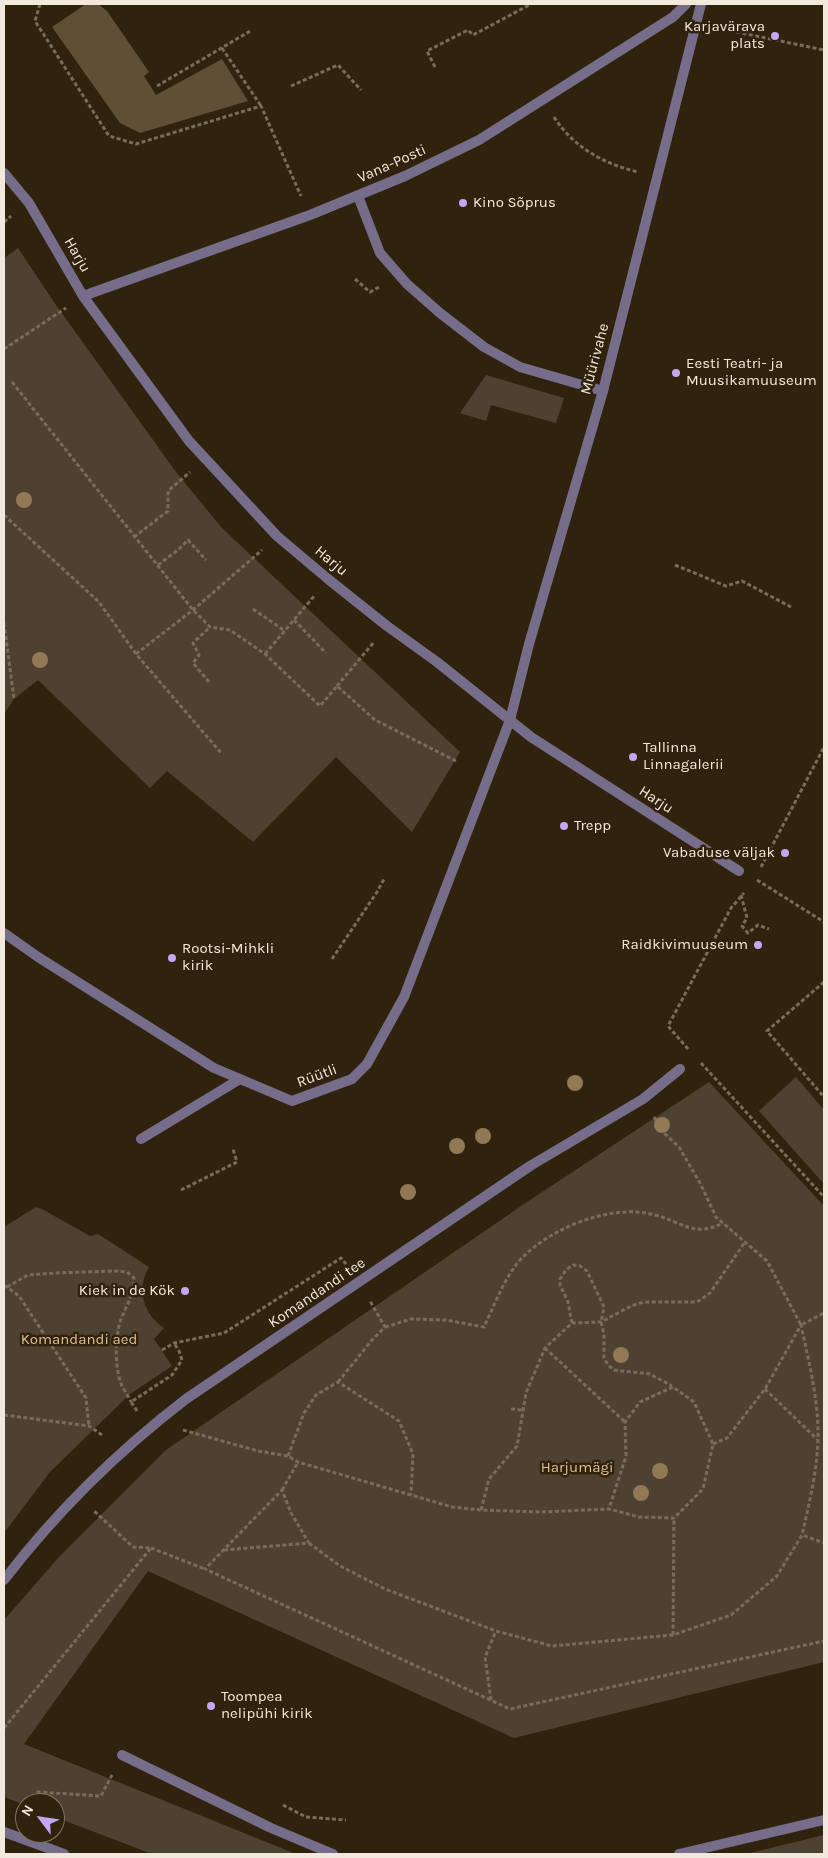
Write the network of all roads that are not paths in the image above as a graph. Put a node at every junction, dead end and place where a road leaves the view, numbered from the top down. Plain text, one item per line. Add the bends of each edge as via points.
1 (686, 4) edge
2 (700, 4) edge
3 (4, 173) edge
4 (358, 196) junction
5 (83, 296) junction
6 (603, 391) junction
7 (510, 720) junction
8 (739, 871) dead end
9 (4, 933) edge
10 (680, 1069) dead end
11 (240, 1079) junction
12 (141, 1139) dead end
13 (4, 1580) edge
14 (122, 1755) road end
15 (824, 1820) edge
16 (4, 1832) edge
17 (64, 1854) edge
18 (333, 1854) edge
19 (679, 1854) edge

1 - 4 street, Vana-Posti via 673,17 479,140
2 - 6 street, Müürivahe
3 - 5 street, Harju via 29,203
4 - 5 street, Vana-Posti
4 - 6 street via 380,253 406,284 440,313 484,347 520,367
5 - 7 street, Harju via 189,441 277,536
6 - 7 street, Müürivahe
7 - 8 street, Harju via 531,737
7 - 11 street, Rüütli via 404,997 367,1064 352,1079 292,1101
9 - 11 street, Rüütli via 214,1068
10 - 13 street, Komandandi tee via 643,1099 530,1166 186,1400 76,1494 30,1545
11 - 12 street
14 - 18 street via 271,1828
15 - 19 street
16 - 17 street

